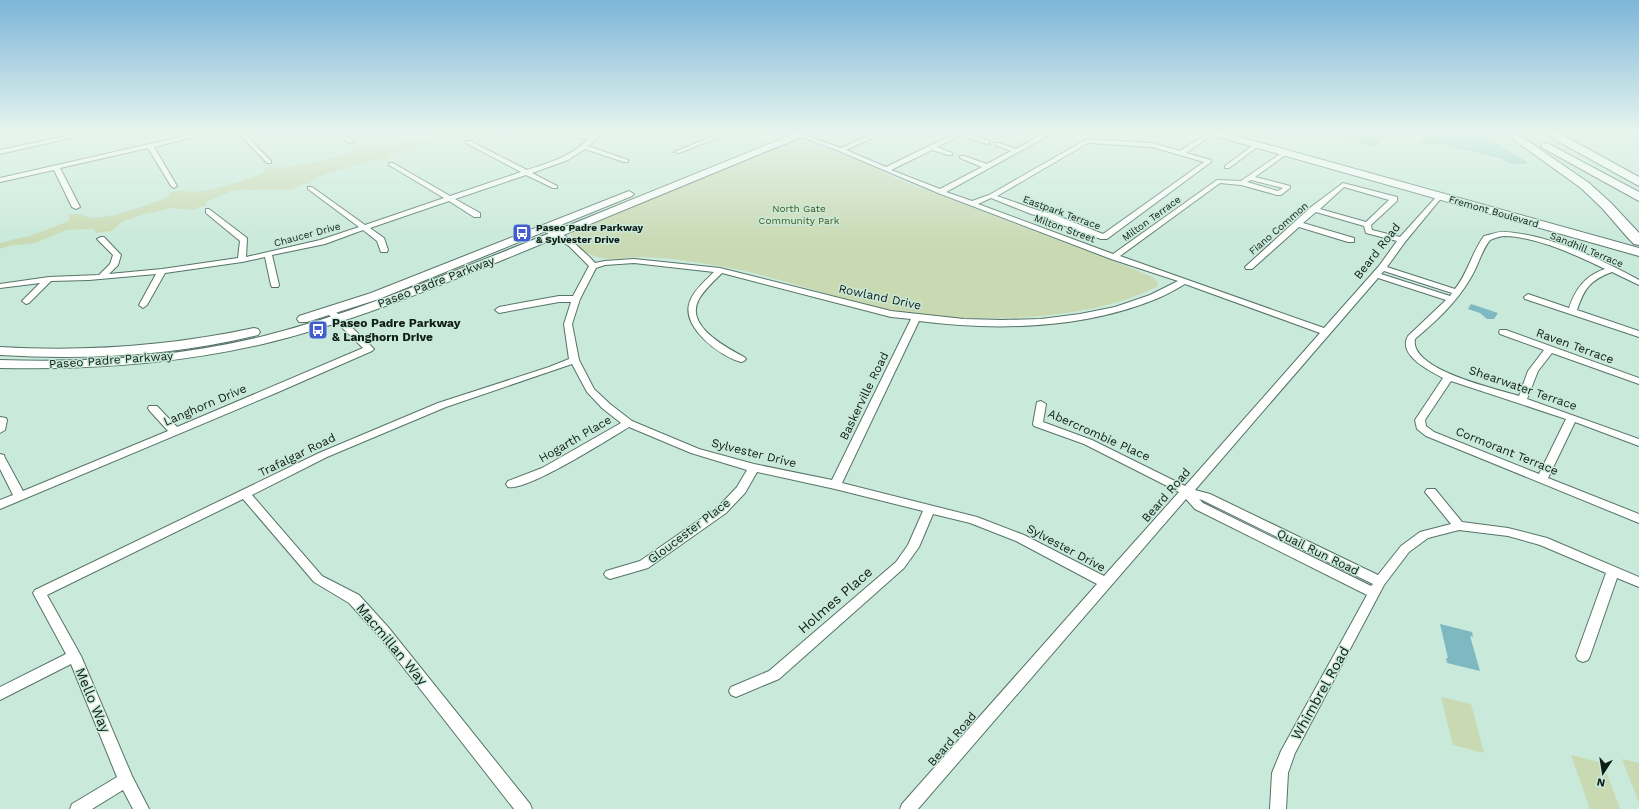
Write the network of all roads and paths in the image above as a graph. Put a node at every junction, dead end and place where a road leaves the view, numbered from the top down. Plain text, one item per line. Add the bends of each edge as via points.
1 (48, 170) edge
2 (57, 170) edge
3 (164, 170) edge
4 (401, 170) edge
5 (523, 170) edge
6 (534, 170) edge
7 (691, 170) edge
8 (711, 170) edge
9 (889, 170) edge
10 (979, 170) edge
11 (1037, 170) edge
12 (1197, 170) edge
13 (1262, 170) edge
14 (1345, 170) edge
15 (1374, 170) edge
16 (1563, 170) edge
17 (1590, 170) edge
18 (1610, 170) edge
19 (1617, 170) edge
20 (1626, 170) edge
21 (527, 172) junction
22 (1639, 176) edge
23 (1251, 178) junction
24 (0, 180) edge
25 (1639, 182) edge
26 (1242, 183) junction
27 (174, 186) dead end
28 (1639, 186) edge
29 (310, 188) dead end
30 (555, 188) dead end
31 (940, 192) junction
32 (991, 196) junction
33 (1440, 196) junction
34 (1639, 197) edge
35 (450, 199) junction
36 (975, 205) junction
37 (76, 207) dead end
38 (1314, 209) junction
39 (209, 211) dead end
40 (477, 215) dead end
41 (1297, 224) junction
42 (1367, 225) junction
43 (364, 228) junction
44 (545, 228) junction
45 (557, 234) junction
46 (101, 239) dead end
47 (1351, 240) dead end
48 (1402, 240) junction
49 (1639, 241) edge
50 (384, 250) dead end
51 (1639, 252) edge
52 (268, 254) junction
53 (1114, 257) junction
54 (242, 260) junction
55 (593, 266) junction
56 (1249, 267) dead end
57 (1612, 269) junction
58 (720, 270) junction
59 (162, 272) junction
60 (1380, 272) junction
61 (101, 277) junction
62 (49, 279) junction
63 (1185, 281) junction
64 (1639, 283) edge
65 (275, 284) dead end
66 (0, 286) edge
67 (1455, 296) junction
68 (1528, 297) dead end
69 (576, 299) junction
70 (26, 301) dead end
71 (143, 305) dead end
72 (499, 310) dead end
73 (1572, 311) junction
74 (333, 315) junction
75 (916, 318) junction
76 (1326, 332) junction
77 (1503, 332) dead end
78 (1639, 334) edge
79 (1549, 350) junction
80 (0, 351) edge
81 (741, 359) dead end
82 (574, 360) junction
83 (0, 364) edge
84 (1449, 376) junction
85 (1639, 381) edge
86 (1522, 400) junction
87 (1041, 404) dead end
88 (153, 408) dead end
89 (1572, 418) junction
90 (628, 423) junction
91 (175, 432) junction
92 (1639, 443) edge
93 (0, 458) edge
94 (754, 468) junction
95 (1541, 480) junction
96 (512, 484) dead end
97 (835, 485) junction
98 (1186, 491) junction
99 (1431, 492) dead end
100 (245, 494) junction
101 (20, 497) junction
102 (0, 506) edge
103 (930, 508) junction
104 (1639, 519) edge
105 (1459, 526) junction
106 (1613, 571) junction
107 (610, 574) dead end
108 (1639, 582) edge
109 (1106, 583) junction
110 (1377, 587) junction
111 (39, 593) joint
112 (74, 656) junction
113 (1583, 656) dead end
114 (736, 691) dead end
115 (0, 694) edge
116 (126, 780) junction
117 (78, 809) edge
118 (141, 809) edge
119 (524, 809) edge
120 (908, 809) edge
121 (1278, 809) edge

1 - 24 street
2 - 37 street
3 - 27 street
4 - 35 street
5 - 21 street
6 - 21 street, Chaucer Drive
7 - 44 main road, Paseo Padre Parkway
8 - 45 main road, Paseo Padre Parkway
9 - 31 street, Milton Street
10 - 31 street
11 - 32 street
12 - 32 street, Eastpark Terrace via 1104,238
13 - 23 street
14 - 33 main road, Fremont Boulevard
15 - 49 main road, Fremont Boulevard
16 - 49 highway via 1596,194
17 - 34 highway
18 - 28 highway
19 - 25 highway
20 - 22 highway
21 - 30 street
21 - 35 street, Chaucer Drive
23 - 26 street
23 - 26 street via 1288,187 1280,194
26 - 53 street, Milton Terrace via 1219,180
29 - 43 street
31 - 36 street, Milton Street
32 - 36 street via 990,200
33 - 48 street, Beard Road
33 - 51 main road, Fremont Boulevard
35 - 40 street
35 - 43 street, Chaucer Drive
36 - 53 street, Milton Street
38 - 41 street, Fiano Common
38 - 42 street
38 - 42 street, Fiano Common via 1343,185 1394,199
39 - 54 street via 244,240
41 - 47 street
41 - 56 street, Fiano Common
42 - 48 street via 1369,231
43 - 50 street via 381,240
43 - 52 street, Chaucer Drive via 322,242
44 - 45 street
44 - 74 main road, Paseo Padre Parkway
45 - 55 street via 584,255
45 - 74 main road, Paseo Padre Parkway
46 - 61 street via 117,255 114,265
48 - 60 street, Beard Road
52 - 54 street, Chaucer Drive
52 - 65 street
53 - 63 street, Milton Street
54 - 59 street, Chaucer Drive
55 - 58 street, Rowland Drive via 634,261
55 - 69 street, Sylvester Drive
57 - 64 street, Sandhill Terrace
57 - 67 street, Sandhill Terrace via 1524,236 1503,234 1486,238 1473,268
57 - 73 street via 1596,274 1586,282 1578,293
58 - 75 street, Rowland Drive via 870,310
58 - 81 street via 694,300 692,312 697,326 708,340
59 - 61 street, Chaucer Drive
59 - 71 street
60 - 67 street
60 - 76 street, Beard Road
61 - 62 street, Chaucer Drive
62 - 66 street, Chaucer Drive
62 - 70 street
63 - 75 street, Rowland Drive via 1152,298 1107,312 1074,318 1011,323
63 - 76 street, Milton Street
67 - 84 street, Shearwater Terrace via 1409,344 1412,352 1426,364
68 - 73 street
69 - 72 street via 560,299
69 - 82 street, Sylvester Drive via 568,324
73 - 78 street
74 - 80 main road, Paseo Padre Parkway via 249,333 159,348 68,354
74 - 83 main road, Paseo Padre Parkway via 262,340 155,360 78,365
74 - 91 street, Langhorn Drive via 369,349
75 - 97 street, Baskerville Road
76 - 98 street, Beard Road
77 - 79 street, Raven Terrace
79 - 85 street, Raven Terrace
79 - 86 street via 1533,371
82 - 90 street, Sylvester Drive via 590,390
82 - 100 street, Trafalgar Road via 552,370 442,405 323,455
84 - 86 street, Shearwater Terrace
84 - 95 street, Cormorant Terrace via 1420,420 1421,427 1430,434
86 - 89 street, Shearwater Terrace
87 - 98 street, Abercrombie Place via 1038,424 1088,442
88 - 91 street
89 - 92 street, Shearwater Terrace
89 - 95 street
90 - 94 street, Sylvester Drive via 695,451
90 - 96 street, Hogarth Place via 546,472
91 - 101 street, Langhorn Drive
93 - 101 street
94 - 97 street, Sylvester Drive
94 - 107 street, Gloucester Place via 741,490 722,510 644,565
95 - 104 street, Cormorant Terrace
97 - 103 street, Sylvester Drive
98 - 109 street, Beard Road
98 - 110 street, Quail Run Road via 1200,506
99 - 105 street
100 - 111 street, Trafalgar Road
100 - 119 street, Macmillan Way via 318,579 354,599 383,631
101 - 102 street, Langhorn Drive
103 - 109 street, Sylvester Drive via 973,520 1020,538
103 - 114 street, Holmes Place via 913,547 900,565 774,675
105 - 106 street via 1508,532 1543,541
105 - 110 street via 1424,535 1404,550
106 - 108 street
106 - 113 street
109 - 120 street, Beard Road
110 - 121 street, Whimbrel Road via 1283,761 1279,780
111 - 112 street, Mello Way
112 - 115 street
112 - 116 street, Mello Way
116 - 117 street
116 - 118 street, Mello Way

